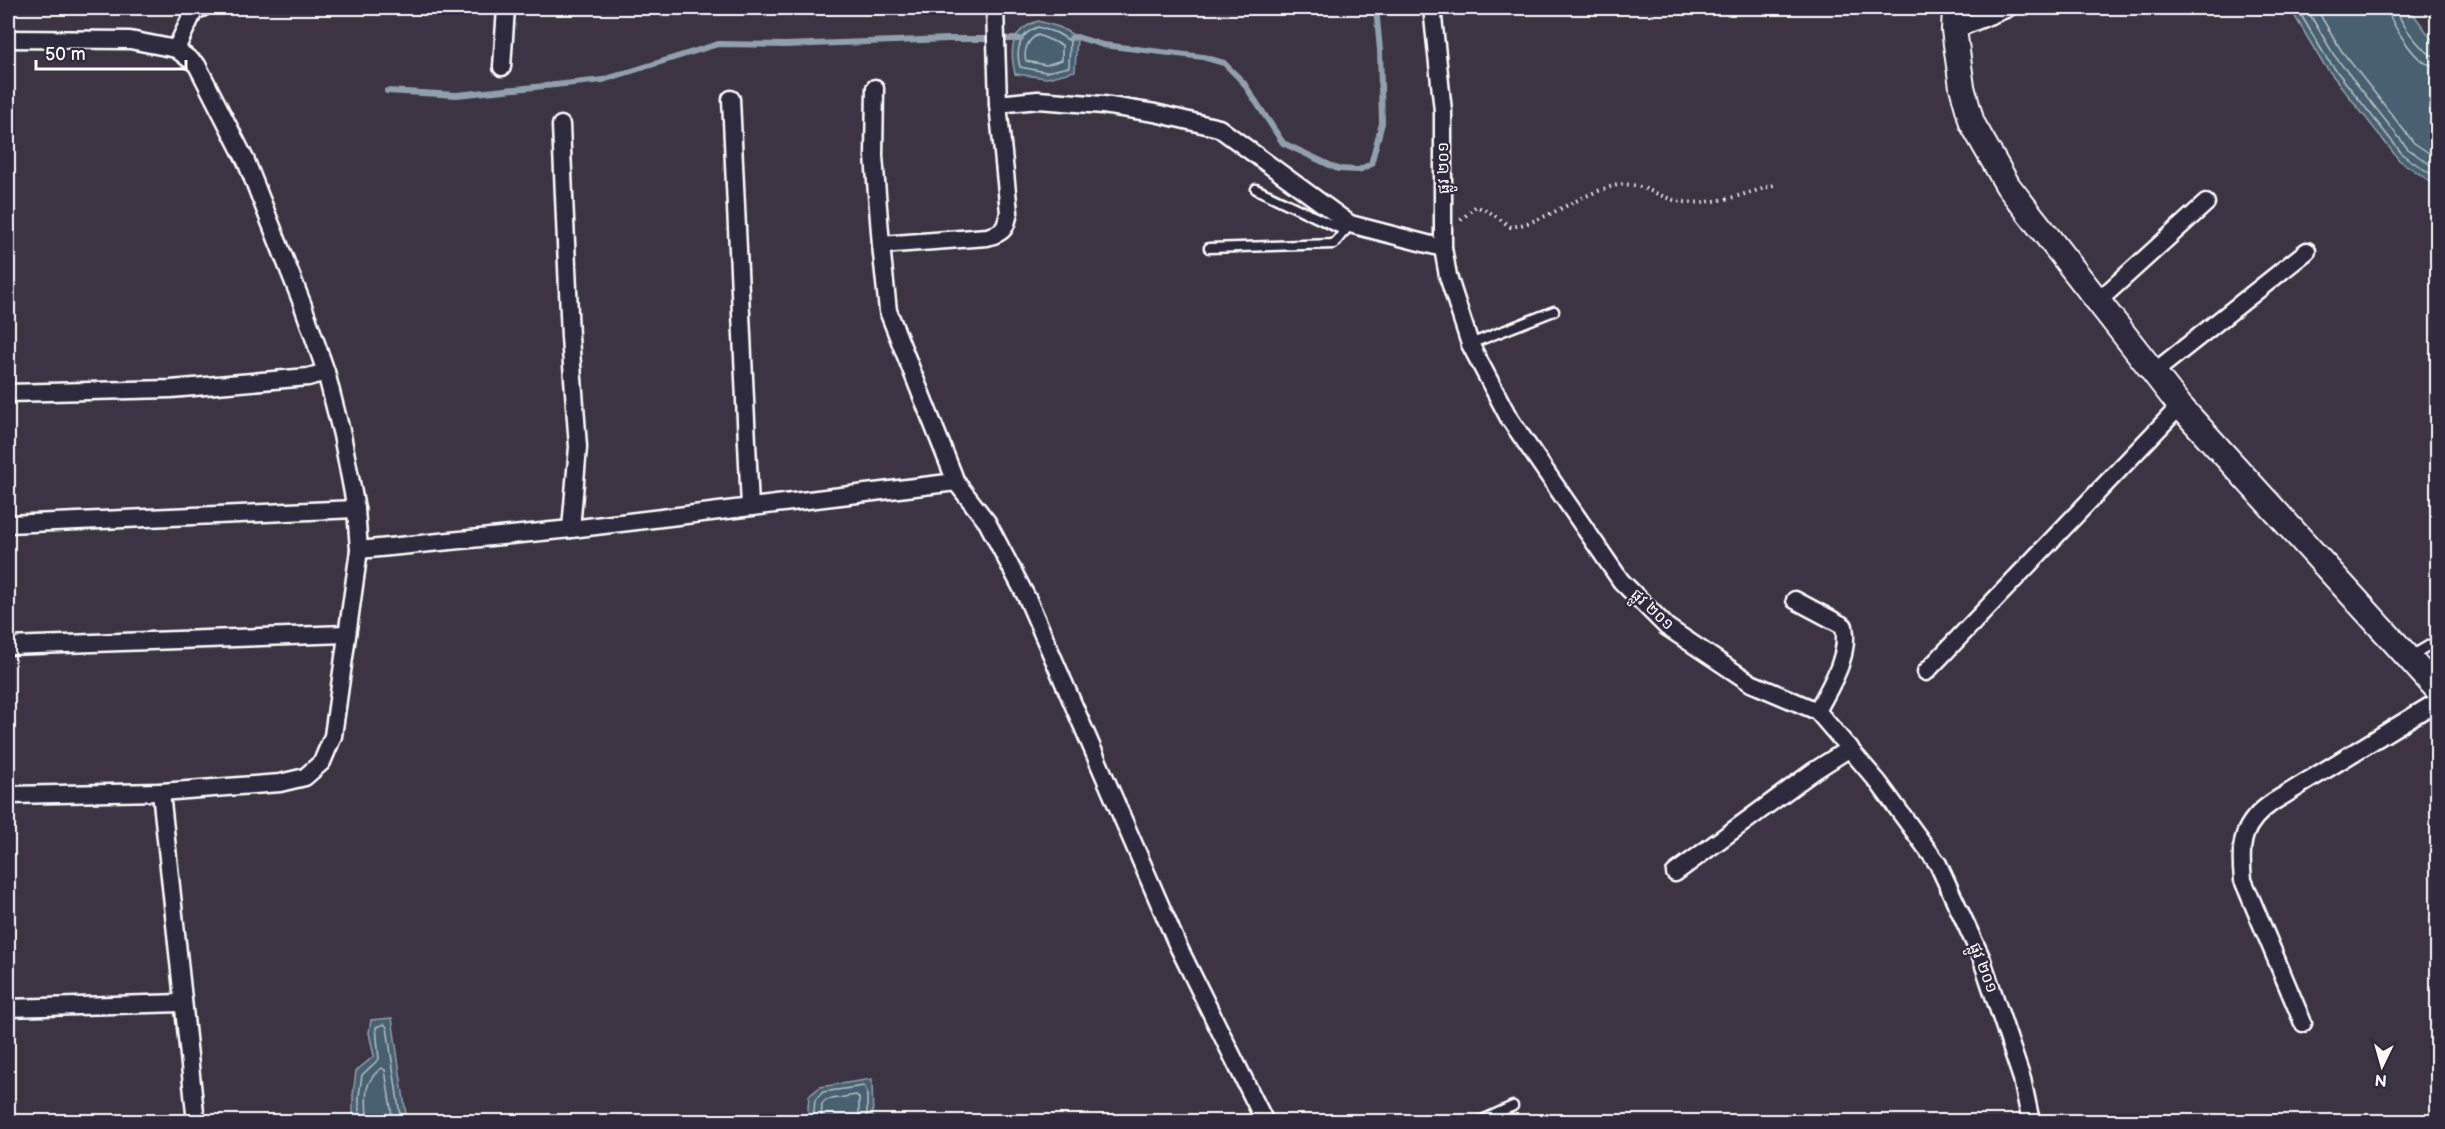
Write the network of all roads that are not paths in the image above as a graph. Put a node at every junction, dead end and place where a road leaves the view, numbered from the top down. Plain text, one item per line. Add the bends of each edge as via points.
1 (202, 8) edge
2 (506, 8) edge
3 (995, 8) edge
4 (1432, 8) edge
5 (2008, 8) edge
6 (1954, 19) edge
7 (8, 39) edge
8 (176, 49) junction
9 (502, 67) dead end
10 (875, 88) dead end
11 (731, 99) dead end
12 (998, 104) junction
13 (561, 125) dead end
14 (1256, 189) dead end
15 (2206, 203) dead end
16 (1347, 228) junction
17 (1443, 240) junction
18 (881, 245) junction
19 (1209, 248) dead end
20 (2307, 251) dead end
21 (2097, 302) junction
22 (1554, 311) dead end
23 (1470, 344) junction
24 (326, 372) junction
25 (2153, 373) junction
26 (8, 393) edge
27 (2180, 406) junction
28 (956, 482) junction
29 (750, 507) junction
30 (356, 509) junction
31 (8, 524) edge
32 (570, 529) junction
33 (359, 550) junction
34 (1795, 600) dead end
35 (346, 634) junction
36 (2438, 640) edge
37 (8, 646) edge
38 (2408, 657) junction
39 (1926, 672) dead end
40 (2438, 690) edge
41 (2438, 701) edge
42 (1817, 711) junction
43 (1850, 748) junction
44 (161, 792) junction
45 (8, 795) edge
46 (1675, 873) dead end
47 (183, 1003) junction
48 (8, 1008) edge
49 (2303, 1023) dead end
50 (1513, 1106) dead end
51 (196, 1122) edge
52 (1265, 1122) edge
53 (1478, 1122) edge
54 (2031, 1122) edge

1 - 8 street via 194,11
2 - 9 street
3 - 12 street
4 - 17 street, ផ្លូវ ២០១ via 1443,111
5 - 6 street
6 - 21 street via 1962,87 1972,123 2008,186
7 - 8 street via 130,40
8 - 24 street via 197,65 246,160
10 - 18 street via 874,156
11 - 29 street
12 - 16 street via 1038,100 1103,105 1155,112 1220,128
12 - 18 street via 1009,212 1006,228 987,237
13 - 32 street via 578,447
14 - 16 lane
15 - 21 street
16 - 17 street
16 - 19 lane via 1334,244 1324,246
17 - 23 street, ផ្លូវ ២០១ via 1448,276
18 - 28 street via 888,310
20 - 25 street
21 - 25 street
22 - 23 lane
23 - 42 street, ផ្លូវ ២០១ via 1509,418 1621,581 1667,627 1751,683
24 - 26 street via 308,377 171,389
24 - 30 street
25 - 27 street
27 - 38 street
27 - 39 street
28 - 29 street
28 - 52 street via 987,522 1028,600 1177,944
29 - 32 street
30 - 31 street
30 - 33 street
32 - 33 street
33 - 35 street
34 - 42 street via 1844,626 1846,636 1838,672
35 - 37 street
35 - 44 street via 333,736 322,762 306,777 280,783
36 - 38 lane
38 - 40 street
41 - 49 street via 2273,801 2250,822 2241,861 2243,880
42 - 43 street, ផ្លូវ ២០១
43 - 46 street
43 - 54 street, ផ្លូវ ២០១ via 1938,864 1980,957 2022,1079
44 - 45 street
44 - 47 street
47 - 48 street
47 - 51 street
50 - 53 lane

